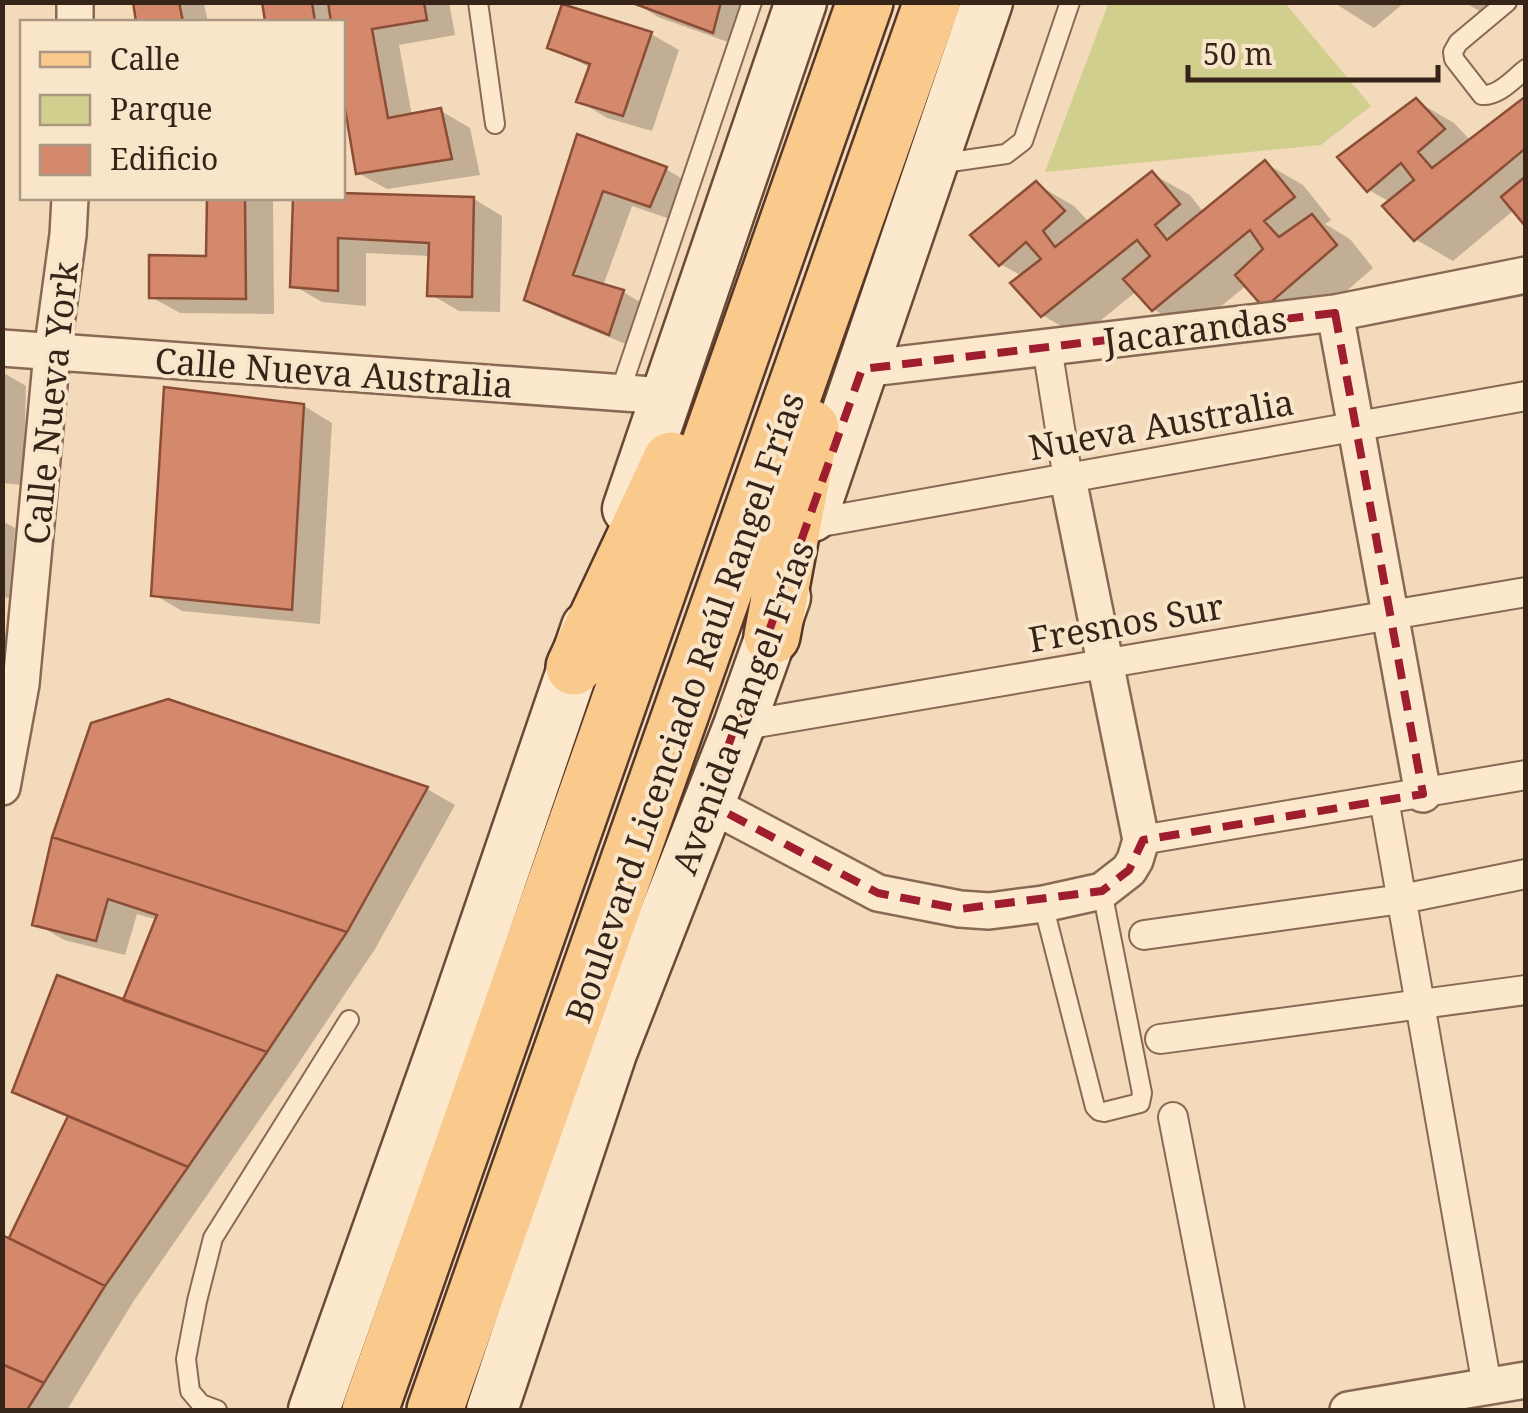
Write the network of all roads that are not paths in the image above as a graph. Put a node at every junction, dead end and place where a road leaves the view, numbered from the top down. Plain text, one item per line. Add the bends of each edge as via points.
1 (478, 2) edge
2 (752, 2) edge
3 (801, 2) edge
4 (865, 2) edge
5 (932, 2) edge
6 (987, 2) edge
7 (1070, 2) edge
8 (1507, 2) edge
9 (1526, 69) edge
10 (495, 124) dead end
11 (932, 165) junction
12 (797, 196) junction
13 (70, 200) edge
14 (846, 248) junction
15 (1526, 275) edge
16 (1336, 313) junction
17 (1047, 347) junction
18 (2, 348) edge
19 (52, 352) junction
20 (862, 369) junction
21 (643, 394) junction
22 (1526, 396) edge
23 (1356, 427) junction
24 (1068, 479) junction
25 (810, 524) junction
26 (1526, 592) edge
27 (1391, 616) junction
28 (772, 636) junction
29 (1104, 664) junction
30 (574, 667) junction
31 (739, 726) junction
32 (1526, 775) edge
33 (2, 786) edge
34 (1423, 794) junction
35 (1384, 799) junction
36 (708, 802) junction
37 (1142, 840) junction
38 (1526, 874) edge
39 (1102, 890) junction
40 (1402, 900) junction
41 (1043, 904) junction
42 (1144, 935) dead end
43 (1526, 990) edge
44 (1420, 1004) junction
45 (349, 1020) dead end
46 (1160, 1040) dead end
47 (1173, 1117) dead end
48 (1526, 1380) edge
49 (1488, 1386) junction
50 (1361, 1409) edge
51 (217, 1410) edge
52 (314, 1410) edge
53 (370, 1410) edge
54 (435, 1410) edge
55 (492, 1410) edge
56 (1230, 1410) edge

1 - 10 lane
2 - 21 lane
3 - 21 main road
4 - 12 main road, Boulevard Licenciado Raúl Rangel Frías
5 - 14 main road, Boulevard Licenciado Raúl Rangel Frías
6 - 11 main road, Avenida Rangel Frías
7 - 11 lane via 1023,141 1006,154
8 - 9 lane via 1458,44 1454,59 1486,96
11 - 20 main road, Avenida Rangel Frías
12 - 30 main road
12 - 53 main road, Boulevard Licenciado Raúl Rangel Frías
13 - 19 street, Calle Nueva York
14 - 28 main road
14 - 54 main road, Boulevard Licenciado Raúl Rangel Frías
15 - 16 street, Jacarandas
16 - 17 street, Jacarandas
16 - 23 street
17 - 20 street, Jacarandas
17 - 24 street
18 - 19 street, Calle Nueva Australia
19 - 21 street, Calle Nueva Australia
19 - 33 street, Calle Nueva York via 21,684
20 - 25 main road, Avenida Rangel Frías
21 - 30 main road
22 - 23 street, Nueva Australia
23 - 24 street, Nueva Australia
23 - 27 street
24 - 25 street, Nueva Australia
24 - 29 street
25 - 28 main road, Avenida Rangel Frías
26 - 27 street, Fresnos Sur
27 - 29 street, Fresnos Sur
27 - 34 street
28 - 31 main road, Avenida Rangel Frías
29 - 31 street, Fresnos Sur
29 - 37 street
30 - 52 main road
31 - 36 main road, Avenida Rangel Frías
32 - 34 street
34 - 35 street
35 - 37 street
35 - 40 street
36 - 41 street via 878,893 960,909
36 - 55 main road, Avenida Rangel Frías via 611,1053
37 - 39 street via 1129,870
38 - 40 street
39 - 41 street
39 - 41 lane via 1142,1093 1140,1102 1104,1112 1095,1106
40 - 42 street
40 - 44 street
43 - 44 street
44 - 46 street
44 - 49 street
45 - 51 lane via 213,1238 186,1358 190,1392
47 - 56 street
48 - 49 street
49 - 50 street

